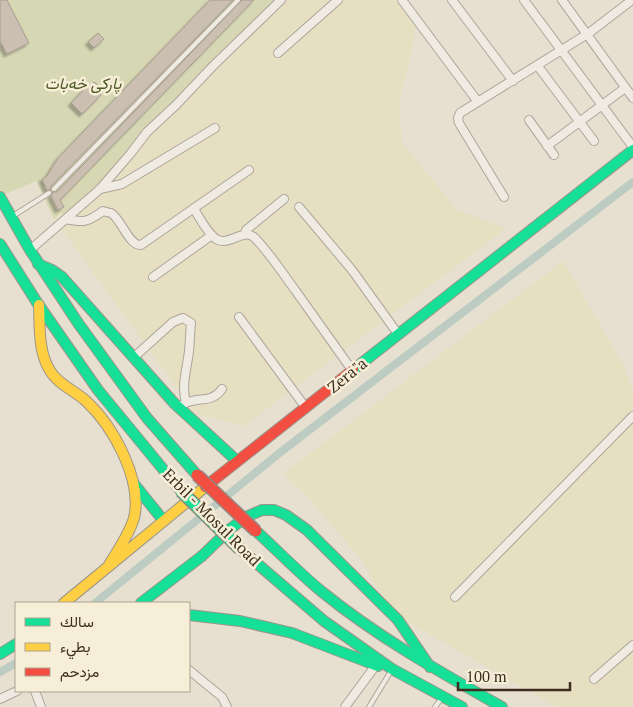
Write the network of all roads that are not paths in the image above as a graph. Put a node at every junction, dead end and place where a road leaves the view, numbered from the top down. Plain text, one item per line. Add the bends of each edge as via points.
1 (238, 0) edge
2 (281, 0) edge
3 (338, 0) edge
4 (402, 0) edge
5 (452, 0) edge
6 (524, 0) edge
7 (562, 0) edge
8 (632, 0) edge
9 (587, 34) junction
10 (562, 50) junction
11 (278, 53) dead end
12 (537, 66) junction
13 (513, 81) junction
14 (625, 88) junction
15 (633, 98) edge
16 (478, 102) junction
17 (602, 105) junction
18 (529, 120) dead end
19 (579, 122) junction
20 (215, 128) dead end
21 (594, 141) dead end
22 (547, 146) junction
23 (633, 149) edge
24 (554, 155) dead end
25 (249, 170) dead end
26 (54, 189) dead end
27 (100, 190) junction
28 (49, 193) dead end
29 (0, 197) edge
30 (504, 197) dead end
31 (284, 199) dead end
32 (299, 207) dead end
33 (194, 208) junction
34 (11, 218) junction
35 (66, 219) junction
36 (245, 234) junction
37 (212, 235) junction
38 (0, 244) edge
39 (30, 250) junction
40 (38, 264) junction
41 (152, 276) dead end
42 (38, 304) junction
43 (239, 317) dead end
44 (398, 334) junction
45 (133, 358) junction
46 (352, 370) junction
47 (222, 389) dead end
48 (182, 406) junction
49 (306, 408) junction
50 (632, 418) edge
51 (237, 462) junction
52 (134, 484) junction
53 (163, 520) junction
54 (109, 565) junction
55 (455, 598) dead end
56 (65, 602) edge
57 (142, 602) edge
58 (190, 615) edge
59 (15, 645) edge
60 (633, 645) edge
61 (0, 654) edge
62 (376, 665) junction
63 (430, 668) junction
64 (392, 669) junction
65 (190, 671) edge
66 (594, 680) dead end
67 (15, 692) edge
68 (34, 692) edge
69 (442, 697) junction
70 (0, 699) edge
71 (41, 707) edge
72 (227, 707) edge
73 (345, 707) edge
74 (369, 707) edge
75 (435, 707) edge
76 (462, 707) edge
77 (502, 707) edge

1 - 26 lane
2 - 27 street via 147,132
3 - 11 street
4 - 16 street
5 - 13 street
6 - 10 street
7 - 9 street
8 - 9 street
9 - 10 street
9 - 14 street
10 - 12 street
10 - 17 street
12 - 13 street
12 - 19 street
13 - 16 street
14 - 15 street
14 - 17 street
16 - 30 street via 460,113 458,118
17 - 19 street
17 - 23 street
18 - 22 street
19 - 21 street
19 - 22 street
20 - 27 street via 122,184
22 - 24 street
23 - 44 main road, Zera"a
25 - 33 street
27 - 35 street
28 - 34 lane
29 - 34 main road, Erbil - Mosul Road
31 - 36 street via 251,225
32 - 44 street via 352,270
33 - 35 street via 137,246 110,213 102,211 81,222
33 - 37 street
34 - 39 main road, Erbil - Mosul Road
35 - 39 street
36 - 37 street via 224,241
36 - 46 street via 256,239 276,264
37 - 41 street
38 - 42 main road, Erbil - Mosul Road
39 - 40 main road, Erbil - Mosul Road
40 - 45 main road via 62,277
40 - 63 main road, Erbil - Mosul Road, bridge via 147,418 197,476 321,591
42 - 52 main road via 40,334 52,375 100,416 113,436
42 - 64 main road, Erbil - Mosul Road, bridge via 98,390 181,491 240,549 324,621
43 - 49 street
44 - 46 main road, Zera"a
45 - 48 main road
45 - 48 street via 173,322 183,318 188,320 191,323 189,352
46 - 49 main road, Zera"a
47 - 48 street via 217,396 195,399
48 - 51 main road
49 - 51 main road, Zera"a
50 - 55 street
51 - 53 main road, Zera"a
52 - 53 main road
52 - 54 main road via 135,511 125,539
53 - 54 main road, Zera"a
54 - 56 main road, Zera"a
57 - 63 main road via 252,513 264,509 276,511 306,530 398,620
58 - 62 main road via 240,621 292,633
59 - 61 main road
60 - 66 street
62 - 64 main road
62 - 73 street
63 - 77 main road, Erbil - Mosul Road
64 - 69 main road, Erbil - Mosul Road
64 - 74 lane
65 - 72 street via 222,697
67 - 70 street
68 - 71 street
69 - 75 lane
69 - 76 main road, Erbil - Mosul Road

